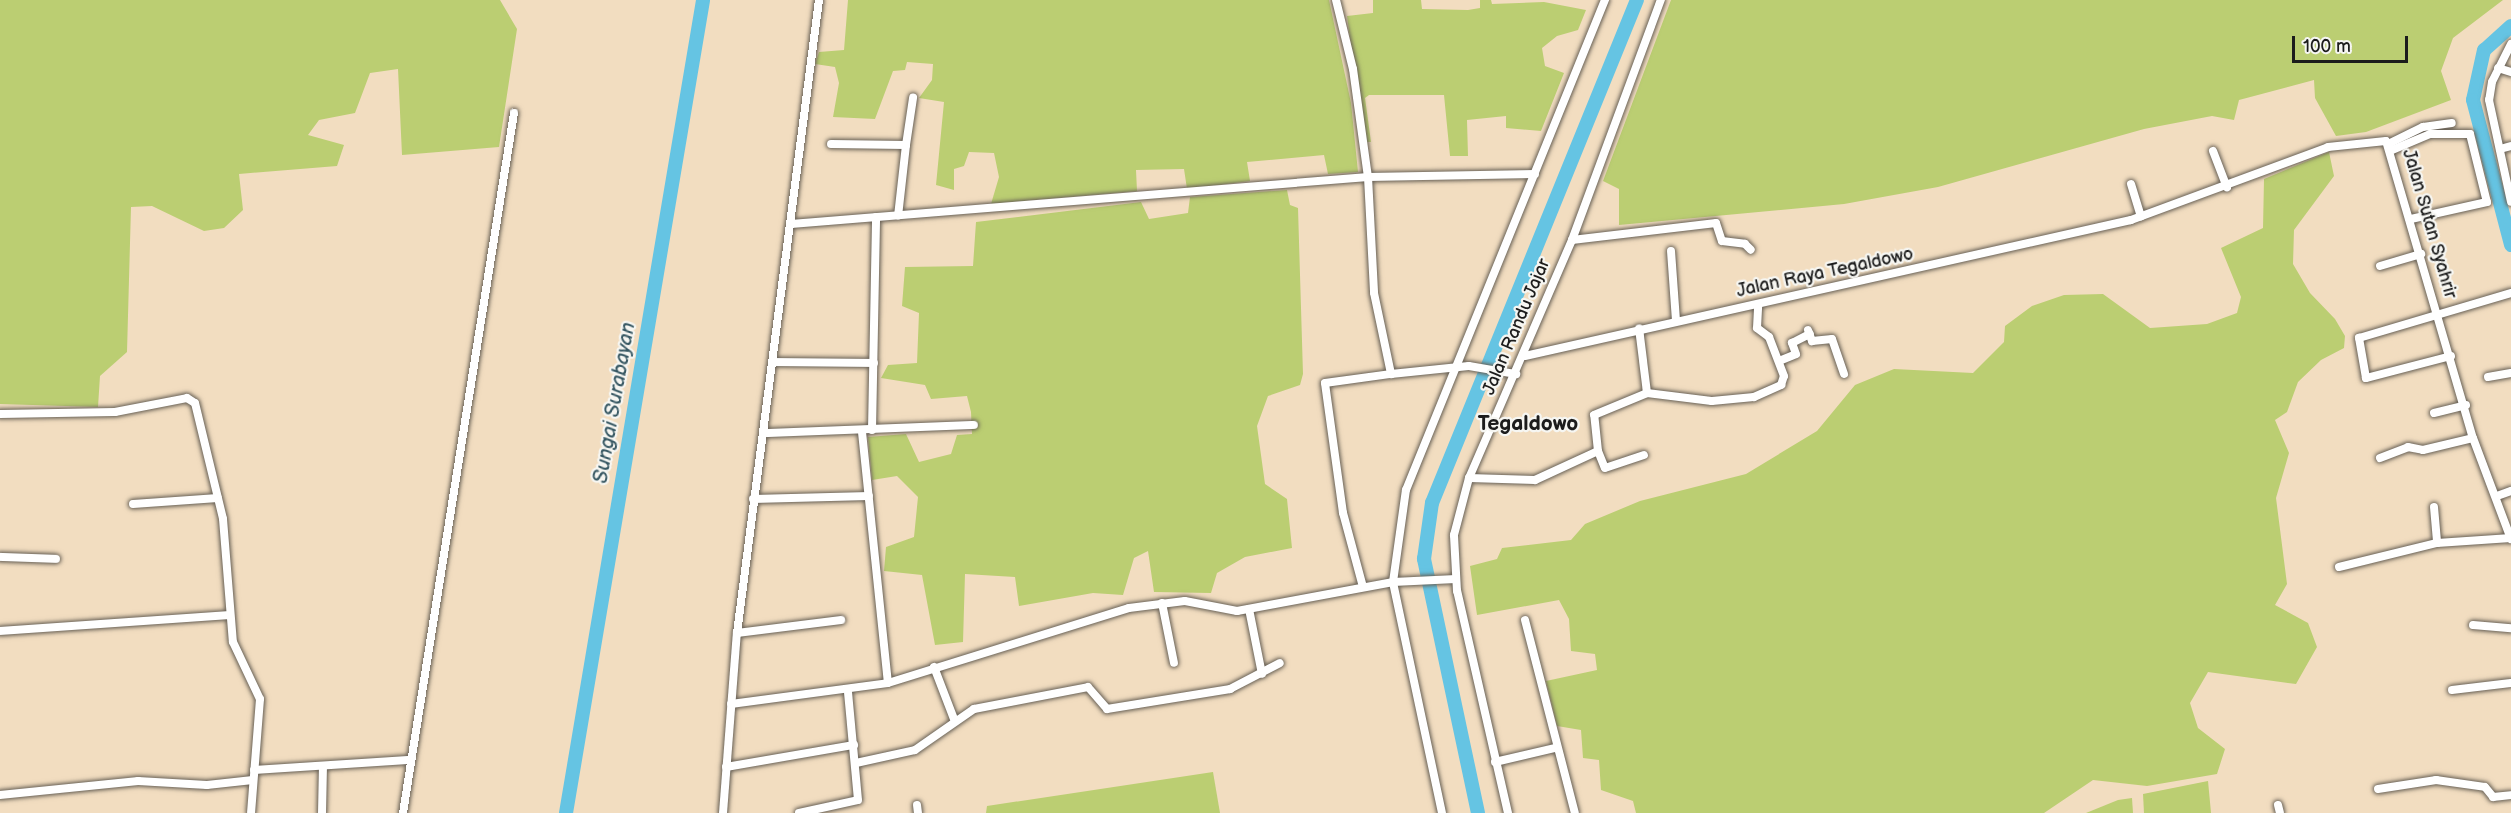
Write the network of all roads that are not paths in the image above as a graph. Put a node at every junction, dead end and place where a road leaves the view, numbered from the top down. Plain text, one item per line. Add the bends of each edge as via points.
1 (819, 0) edge
2 (1336, 0) edge
3 (1605, 0) edge
4 (1661, 0) edge
5 (2511, 44) edge
6 (2498, 68) junction
7 (2511, 72) edge
8 (912, 98) dead end
9 (514, 113) dead end
10 (2452, 123) dead end
11 (831, 144) dead end
12 (906, 145) junction
13 (2511, 146) edge
14 (2500, 149) junction
15 (2213, 151) dead end
16 (2392, 152) junction
17 (1535, 174) junction
18 (1368, 177) junction
19 (2131, 184) dead end
20 (2227, 187) junction
21 (2511, 202) edge
22 (898, 216) junction
23 (2140, 217) junction
24 (876, 218) junction
25 (2411, 219) junction
26 (2131, 220) joint
27 (795, 224) junction
28 (1572, 240) junction
29 (1671, 250) dead end
30 (1751, 250) dead end
31 (2421, 254) junction
32 (2380, 266) dead end
33 (2511, 293) edge
34 (1758, 306) junction
35 (2438, 315) junction
36 (1676, 321) junction
37 (1639, 328) junction
38 (1525, 356) junction
39 (2451, 356) junction
40 (1779, 361) junction
41 (775, 362) junction
42 (874, 363) junction
43 (1457, 366) junction
44 (2511, 373) edge
45 (1391, 374) junction
46 (1516, 374) junction
47 (1844, 374) dead end
48 (2488, 377) dead end
49 (1647, 393) junction
50 (2466, 405) junction
51 (2434, 413) dead end
52 (0, 414) edge
53 (974, 425) dead end
54 (872, 430) junction
55 (862, 432) junction
56 (766, 433) junction
57 (2473, 438) junction
58 (1598, 451) junction
59 (1644, 455) dead end
60 (2380, 458) dead end
61 (1469, 478) junction
62 (2511, 491) edge
63 (869, 496) junction
64 (2497, 496) junction
65 (218, 498) junction
66 (757, 498) junction
67 (133, 504) dead end
68 (2434, 507) dead end
69 (2510, 534) edge
70 (2437, 543) junction
71 (0, 557) edge
72 (57, 559) dead end
73 (2339, 567) dead end
74 (1452, 579) junction
75 (1398, 582) junction
76 (1364, 587) junction
77 (1162, 603) junction
78 (1249, 609) junction
79 (229, 615) junction
80 (841, 620) dead end
81 (1525, 620) dead end
82 (2473, 625) dead end
83 (2511, 628) edge
84 (0, 631) edge
85 (740, 633) junction
86 (1174, 663) dead end
87 (1280, 663) dead end
88 (934, 667) junction
89 (1262, 674) junction
90 (888, 683) junction
91 (2511, 683) edge
92 (2452, 690) dead end
93 (848, 692) junction
94 (735, 704) junction
95 (954, 719) junction
96 (854, 745) junction
97 (1555, 748) junction
98 (408, 760) junction
99 (1499, 761) junction
100 (856, 763) junction
101 (323, 766) junction
102 (730, 768) junction
103 (254, 770) junction
104 (253, 780) junction
105 (2378, 789) dead end
106 (0, 795) edge
107 (2511, 795) edge
108 (250, 813) edge
109 (322, 813) edge
110 (403, 813) edge
111 (723, 813) edge
112 (799, 813) edge
113 (1442, 813) edge
114 (1508, 813) edge
115 (1575, 813) edge

1 - 27 street
2 - 18 street via 1348,35
3 - 17 street
4 - 28 street, Jalan Randu Jajar
5 - 6 street
6 - 7 street
6 - 14 street via 2489,100
8 - 12 street
9 - 98 street
10 - 16 street via 2423,127
11 - 12 street
12 - 22 street
13 - 14 street
14 - 21 street
15 - 20 street
16 - 20 street, Jalan Sutan Syahrir via 2374,139 2328,147
16 - 25 street, Jalan Sutan Syahrir
16 - 25 street via 2430,134 2470,134 2487,202
17 - 18 street
17 - 43 street
18 - 22 street
18 - 45 street via 1374,293
19 - 23 street
20 - 23 street, Jalan Sutan Syahrir
22 - 24 street
23 - 26 street, Jalan Sutan Syahrir
24 - 27 street
24 - 42 street
25 - 31 street, Jalan Sutan Syahrir
26 - 34 street, Jalan Raya Tegaldowo
27 - 41 street
28 - 30 street via 1716,223 1722,241 1745,244
28 - 38 street, Jalan Randu Jajar
29 - 36 street
31 - 32 street
31 - 35 street, Jalan Sutan Syahrir
33 - 35 street
34 - 36 street, Jalan Raya Tegaldowo
34 - 40 street via 1757,328 1767,332
35 - 39 street, Jalan Sutan Syahrir
35 - 39 street via 2361,337 2366,378
36 - 37 street, Jalan Raya Tegaldowo
37 - 38 street, Jalan Raya Tegaldowo
37 - 49 street
38 - 46 street, Jalan Randu Jajar
39 - 50 street, Jalan Sutan Syahrir
40 - 47 street via 1796,354 1792,343 1809,332 1812,341 1832,339
40 - 49 street via 1783,383 1754,397 1705,401
41 - 42 street
41 - 56 street
42 - 54 street
43 - 45 street
43 - 46 street
43 - 75 street via 1412,466
44 - 48 street
45 - 76 street via 1325,384 1343,513
46 - 61 street, Jalan Randu Jajar
49 - 58 street via 1594,416
50 - 51 street
50 - 57 street, Jalan Sutan Syahrir
52 - 65 street via 115,412 191,399 209,444
53 - 54 street
54 - 55 street
55 - 56 street
55 - 63 street
56 - 66 street
57 - 60 street via 2423,450 2408,447
57 - 64 street, Jalan Sutan Syahrir
58 - 59 street via 1605,468
58 - 61 street via 1535,480
61 - 74 street, Jalan Randu Jajar via 1454,535
62 - 64 street
63 - 66 street
63 - 90 street
64 - 69 street, Jalan Sutan Syahrir
65 - 67 street
65 - 79 street
66 - 85 street
68 - 70 street
69 - 70 street
70 - 73 street
71 - 72 street
74 - 75 street
74 - 99 street, Jalan Randu Jajar
75 - 76 street
75 - 113 street
76 - 78 street
77 - 78 street
77 - 86 street
77 - 88 street via 1065,625
78 - 89 street
79 - 84 street
79 - 103 street via 233,642 260,699
80 - 85 street
81 - 97 street
82 - 83 street
85 - 94 street
87 - 89 street
88 - 90 street
88 - 95 street
89 - 95 street via 1230,689 1107,709 1089,687 974,709
90 - 93 street
91 - 92 street
93 - 94 street
93 - 96 street
94 - 102 street
95 - 100 street via 915,750
96 - 100 street
96 - 102 street
97 - 99 street
97 - 115 street
98 - 101 street
98 - 110 street
99 - 114 street, Jalan Randu Jajar
100 - 112 street via 857,801
101 - 103 street
101 - 109 street
102 - 111 street
103 - 104 street
104 - 106 street via 207,785 138,781
104 - 108 street
105 - 107 street via 2445,781 2486,788 2493,797

